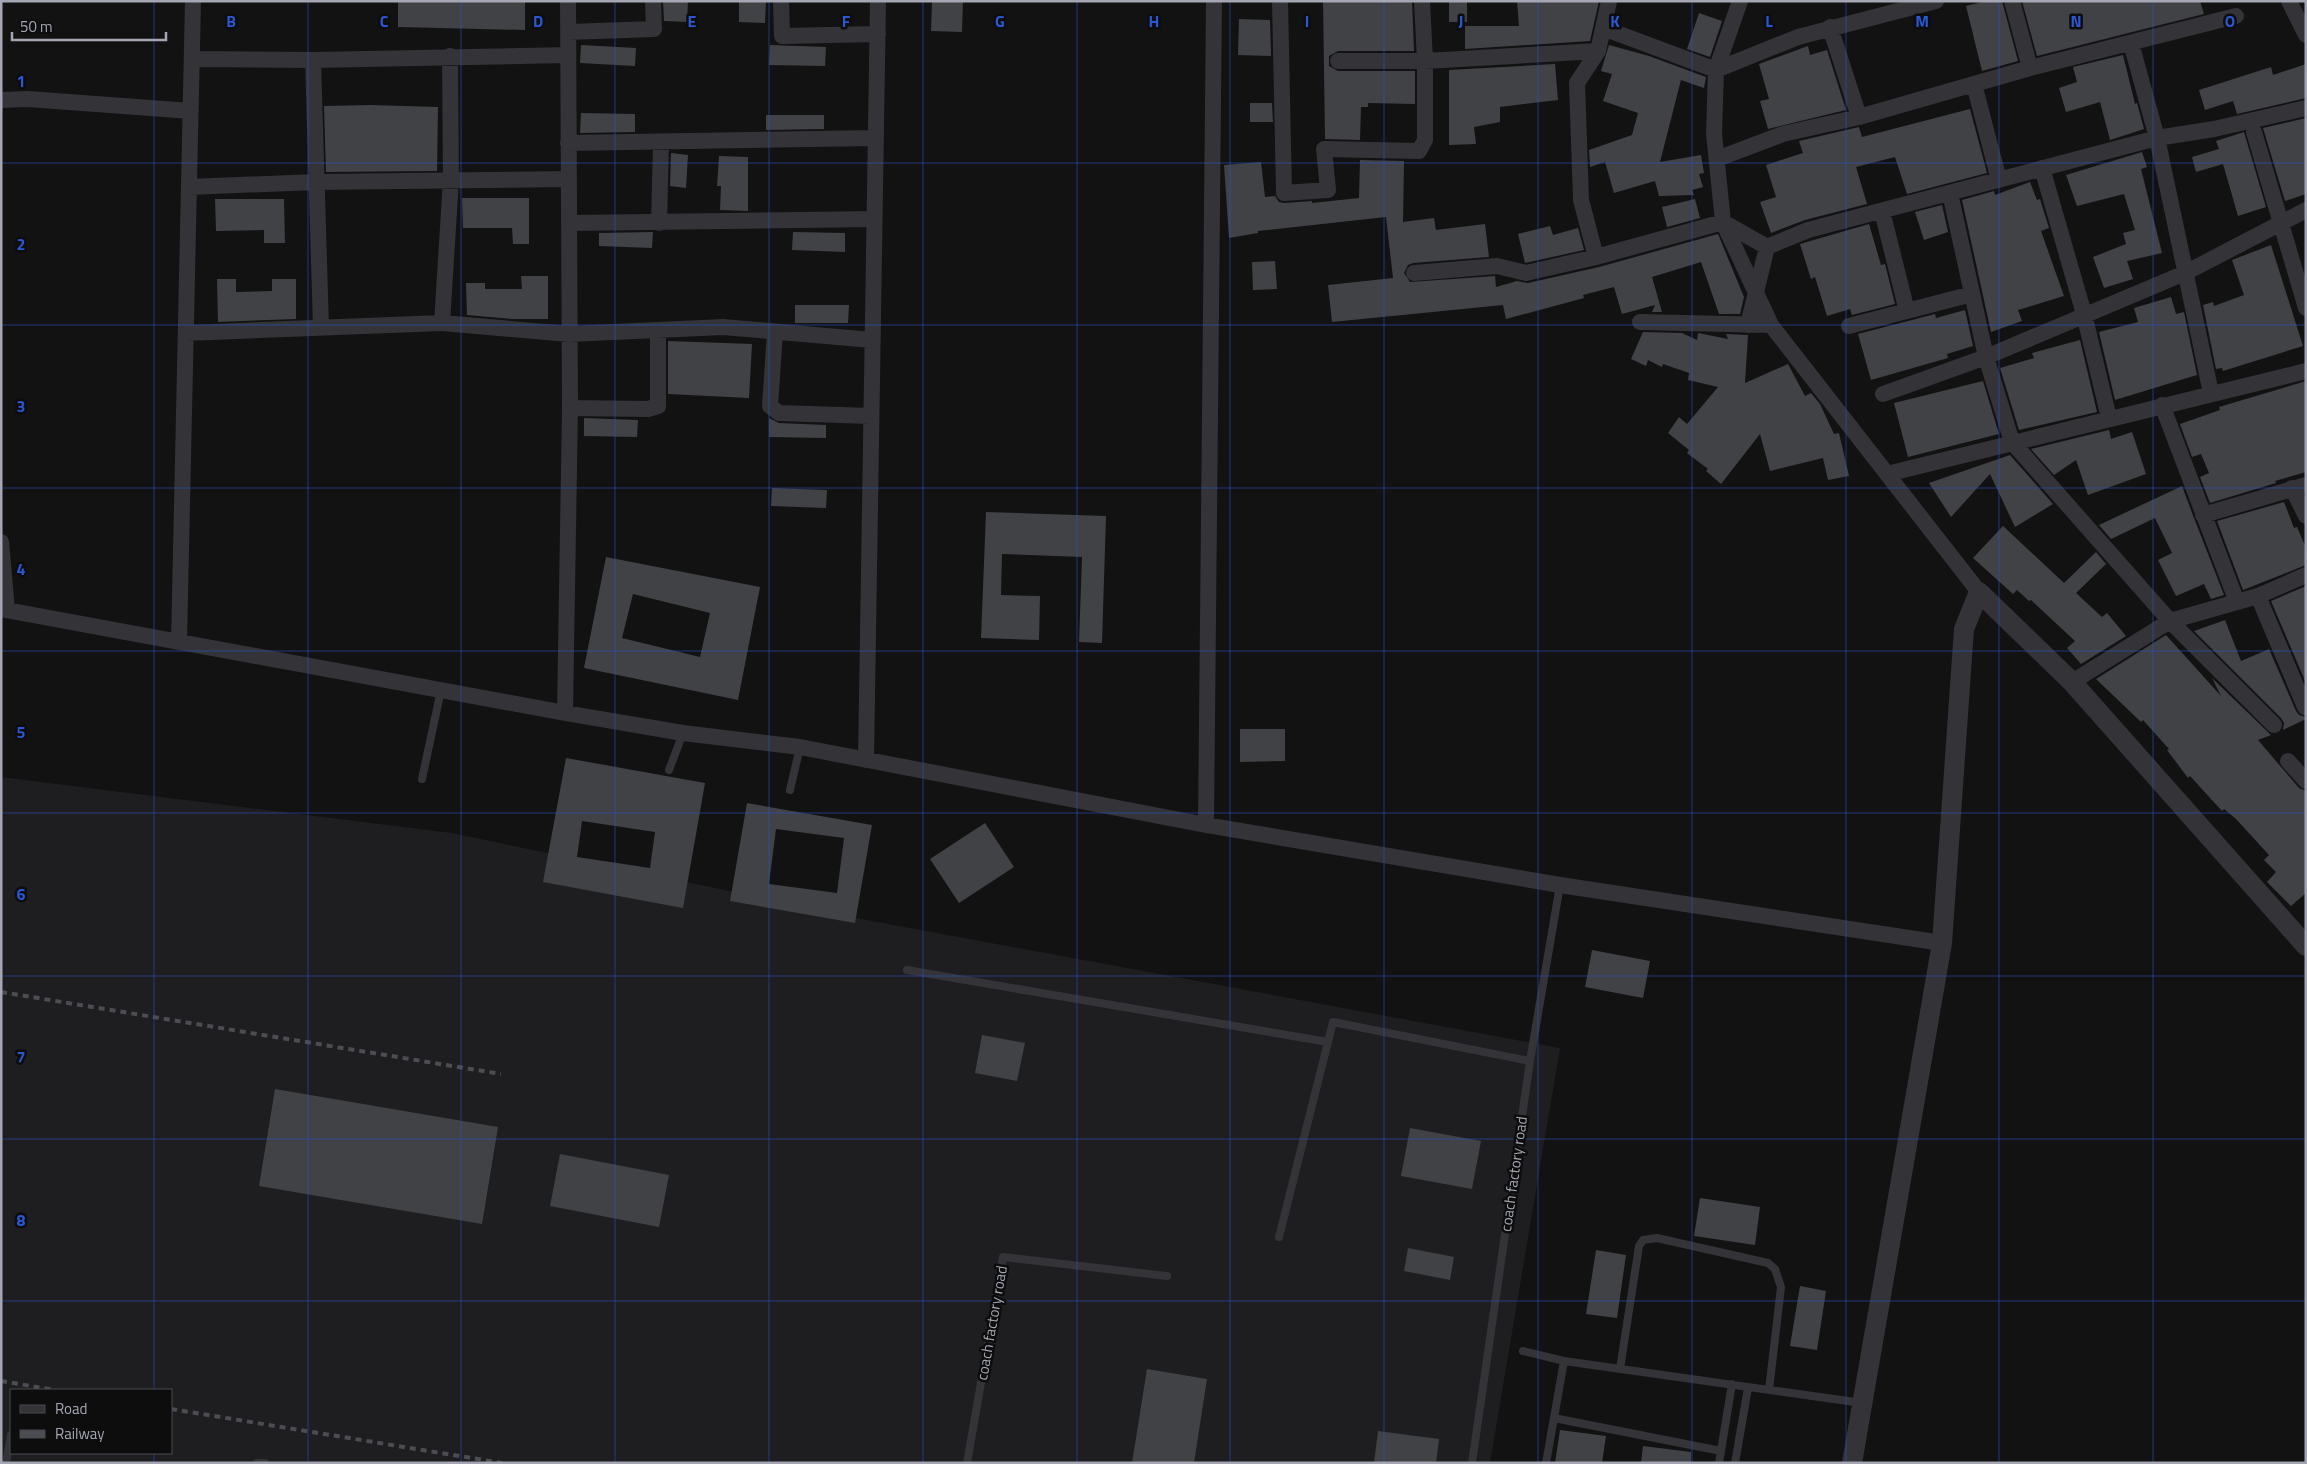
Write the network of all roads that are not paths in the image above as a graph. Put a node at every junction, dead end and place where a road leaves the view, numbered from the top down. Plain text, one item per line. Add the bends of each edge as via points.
1 (193, 1) edge
2 (568, 1) edge
3 (653, 1) edge
4 (781, 1) edge
5 (878, 1) edge
6 (1214, 1) edge
7 (1280, 1) edge
8 (1422, 1) edge
9 (1609, 1) edge
10 (1740, 1) edge
11 (1936, 1) edge
12 (2012, 1) edge
13 (2289, 1) edge
14 (2236, 16) dead end
15 (1830, 27) junction
16 (1604, 28) junction
17 (568, 32) junction
18 (878, 34) junction
19 (2306, 35) edge
20 (2132, 43) junction
21 (1598, 51) junction
22 (568, 55) junction
23 (450, 56) junction
24 (192, 58) junction
25 (312, 60) junction
26 (1338, 61) dead end
27 (1425, 61) junction
28 (2030, 68) junction
29 (1716, 70) junction
30 (1974, 84) junction
31 (1, 100) edge
32 (2306, 108) edge
33 (191, 111) junction
34 (1859, 117) junction
35 (2254, 132) dead end
36 (876, 138) junction
37 (2157, 138) junction
38 (661, 142) junction
39 (568, 143) junction
40 (1717, 159) junction
41 (2042, 168) junction
42 (569, 179) junction
43 (451, 180) junction
44 (1999, 180) junction
45 (316, 182) junction
46 (189, 187) junction
47 (1950, 193) junction
48 (2306, 210) edge
49 (1882, 211) junction
50 (874, 219) junction
51 (1723, 222) junction
52 (2282, 222) junction
53 (569, 223) junction
54 (659, 223) junction
55 (1767, 247) junction
56 (1596, 257) junction
57 (1414, 273) dead end
58 (2185, 273) junction
59 (1757, 294) junction
60 (1972, 294) junction
61 (2305, 302) edge
62 (1907, 311) junction
63 (2084, 314) junction
64 (1640, 322) dead end
65 (442, 323) junction
66 (1748, 325) junction
67 (1772, 325) junction
68 (1849, 326) dead end
69 (321, 328) junction
70 (658, 330) junction
71 (775, 332) junction
72 (186, 333) junction
73 (570, 334) junction
74 (872, 340) junction
75 (1986, 357) junction
76 (2306, 371) edge
77 (2211, 393) junction
78 (1884, 394) dead end
79 (2162, 405) junction
80 (570, 408) junction
81 (871, 416) junction
82 (2109, 418) junction
83 (2012, 442) junction
84 (1887, 474) junction
85 (2299, 487) edge
86 (2202, 515) junction
87 (2306, 516) edge
88 (1, 542) edge
89 (2306, 575) edge
90 (1980, 592) junction
91 (2258, 596) junction
92 (2237, 602) junction
93 (4, 609) edge
94 (2170, 621) junction
95 (179, 642) junction
96 (2072, 682) junction
97 (441, 690) junction
98 (2305, 707) edge
99 (565, 713) junction
100 (2274, 724) dead end
101 (683, 733) junction
102 (800, 748) junction
103 (866, 760) junction
104 (2288, 761) dead end
105 (669, 770) dead end
106 (422, 779) dead end
107 (2306, 781) edge
108 (790, 790) dead end
109 (1206, 825) junction
110 (1560, 885) junction
111 (2304, 942) edge
112 (1942, 943) junction
113 (907, 970) dead end
114 (1328, 1042) junction
115 (1530, 1061) junction
116 (1280, 1237) dead end
117 (1167, 1276) dead end
118 (1523, 1351) dead end
119 (1564, 1361) junction
120 (1620, 1368) junction
121 (1732, 1384) junction
122 (1748, 1388) junction
123 (1769, 1390) junction
124 (1862, 1403) junction
125 (1554, 1418) junction
126 (10, 1441) edge
127 (1721, 1451) junction
128 (6, 1463) edge
129 (257, 1463) edge
130 (265, 1463) edge
131 (967, 1463) edge
132 (1472, 1463) edge
133 (1546, 1463) edge
134 (1719, 1463) edge
135 (1735, 1463) edge
136 (1852, 1463) edge

1 - 24 street
2 - 17 street
3 - 17 street via 654,29
4 - 18 street via 782,36
5 - 18 street
6 - 109 street
7 - 27 street via 1284,193 1328,190 1324,149 1419,151 1425,140
8 - 27 street
9 - 16 street
10 - 29 street
11 - 15 street
12 - 28 street
13 - 19 street
14 - 20 street
15 - 29 street
15 - 34 street
16 - 21 street
16 - 29 street
17 - 22 street
18 - 36 street
20 - 28 street
20 - 37 street
21 - 27 street
21 - 56 street via 1578,83 1581,200
22 - 23 street
22 - 39 street
23 - 25 street
23 - 43 street
24 - 25 street
24 - 33 street
25 - 45 street
26 - 27 street
28 - 30 street
29 - 40 street via 1714,134
30 - 34 street
30 - 44 street
31 - 33 street via 28,99
32 - 37 street
33 - 46 street
34 - 40 street via 1783,134
35 - 52 street
36 - 38 street
36 - 50 street
37 - 41 street
37 - 58 street
38 - 39 street
38 - 54 street
39 - 42 street
40 - 51 street
41 - 44 street
41 - 63 street
42 - 43 street
42 - 53 street
43 - 45 street
43 - 65 street
44 - 47 street
45 - 46 street
45 - 69 street
46 - 72 street
47 - 49 street
47 - 60 street
48 - 52 street
49 - 55 street via 1808,230
49 - 62 street
50 - 54 street
50 - 74 street
51 - 55 street
51 - 56 street
51 - 59 street
52 - 58 street
52 - 61 street
53 - 54 street
53 - 73 street
55 - 59 street
56 - 57 street via 1526,273 1497,266
58 - 63 street
58 - 77 street
59 - 66 street
59 - 67 street
60 - 62 street
60 - 75 street
62 - 68 street
63 - 75 street
63 - 82 street
64 - 66 street
65 - 69 street
65 - 73 street
66 - 67 street
67 - 84 street
69 - 72 street
70 - 71 street via 722,327
70 - 73 street
70 - 80 street via 658,406 648,409
71 - 74 street
71 - 81 street via 770,406 780,413
72 - 95 street
73 - 80 street
74 - 81 street
75 - 78 street
75 - 83 street
76 - 77 street
77 - 79 street
79 - 82 street
79 - 86 street
80 - 99 street
81 - 103 street
82 - 83 street
83 - 84 street
83 - 94 street
84 - 90 street
85 - 86 street
85 - 87 street
86 - 92 street
88 - 93 street
89 - 91 street
90 - 96 street
90 - 112 street via 1964,629
91 - 92 street
91 - 98 street
92 - 94 street
93 - 95 street
94 - 96 street
94 - 100 street
95 - 97 street
96 - 111 street
97 - 99 street
97 - 106 lane
99 - 101 street
101 - 102 street
101 - 105 lane
102 - 103 street
102 - 108 lane
103 - 109 street
104 - 107 street
109 - 110 street
110 - 112 street
110 - 115 lane, coach factory road
112 - 124 street
113 - 114 lane
114 - 115 lane via 1333,1022
114 - 116 lane
115 - 132 lane, coach factory road
117 - 131 lane, coach factory road via 1003,1257
118 - 119 lane
119 - 120 lane
119 - 125 lane
120 - 121 lane
120 - 123 lane via 1639,1246 1643,1240 1657,1238 1768,1263 1775,1269 1781,1287
121 - 122 lane
121 - 127 lane
122 - 123 lane
122 - 135 lane
123 - 124 lane
124 - 136 street
125 - 127 lane
125 - 133 lane
126 - 128 lane
127 - 134 lane
129 - 130 lane

